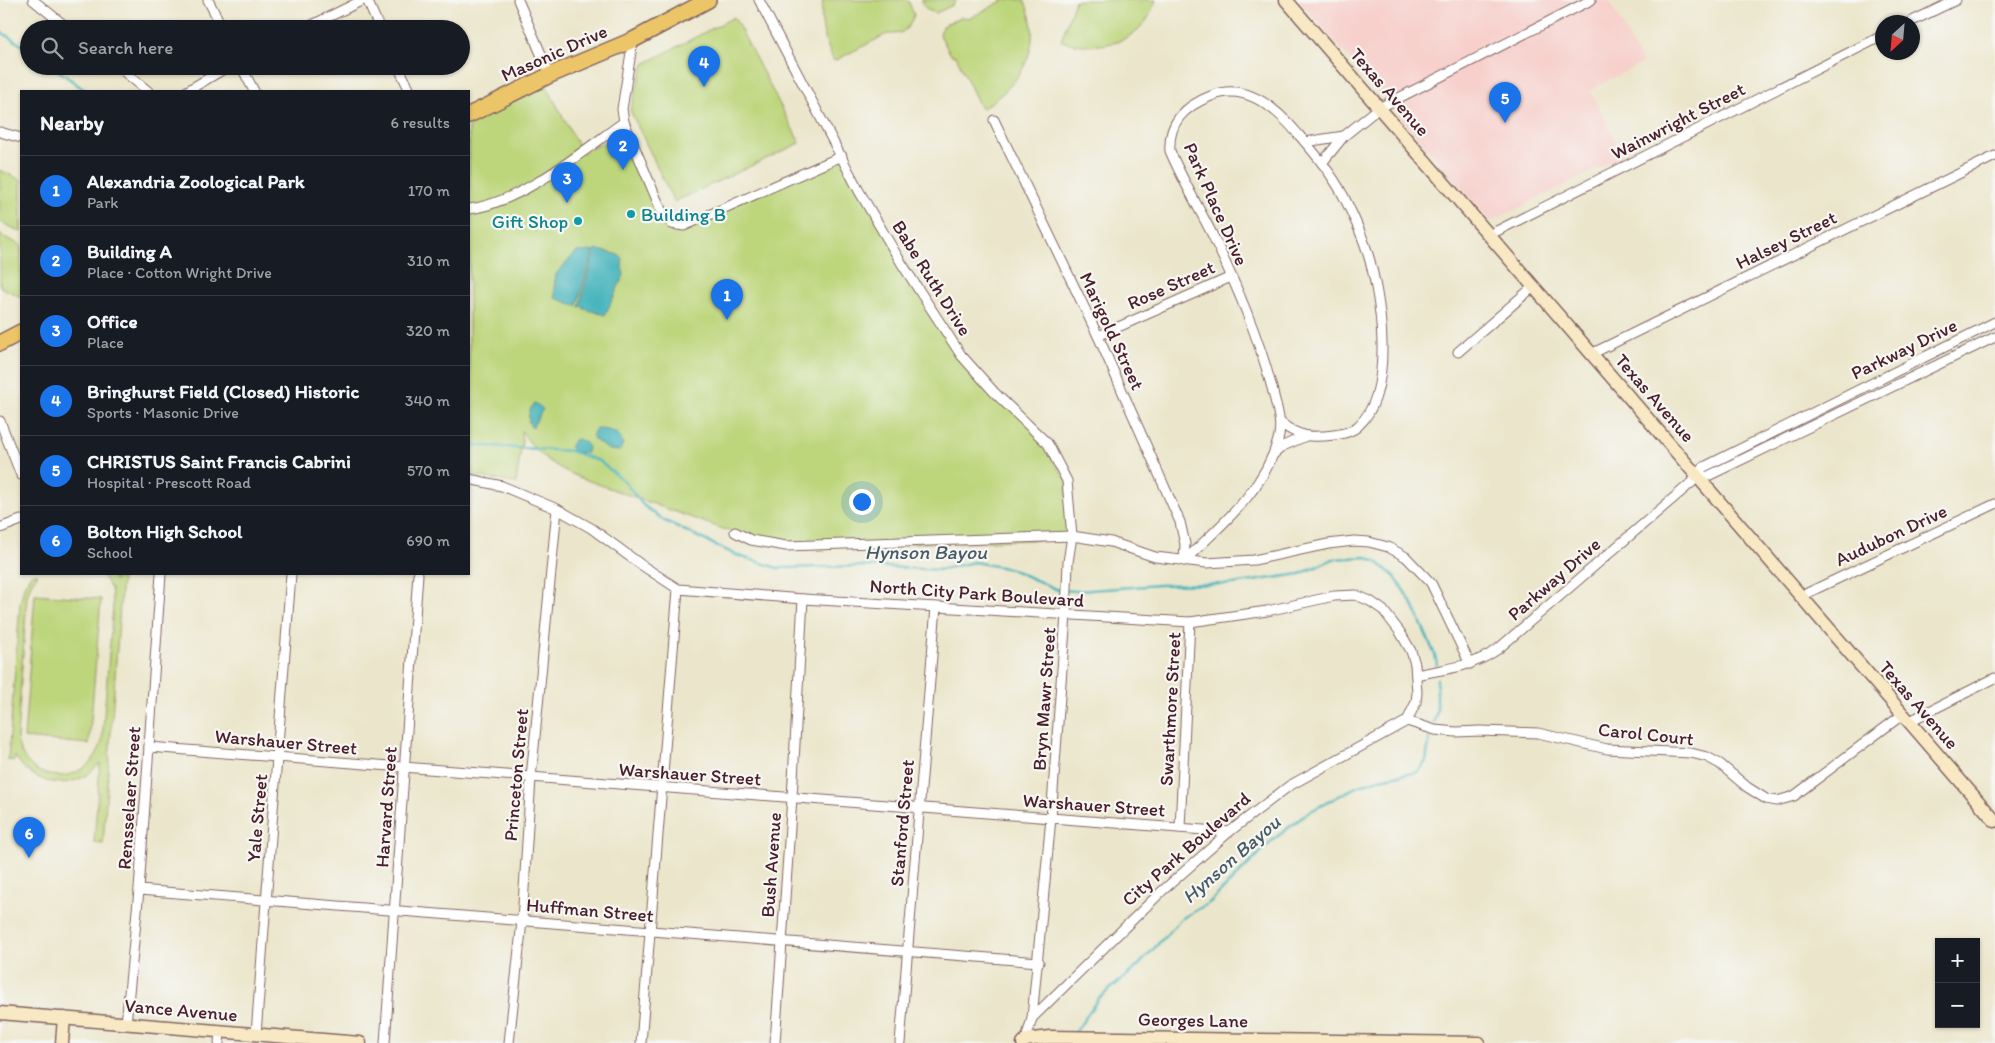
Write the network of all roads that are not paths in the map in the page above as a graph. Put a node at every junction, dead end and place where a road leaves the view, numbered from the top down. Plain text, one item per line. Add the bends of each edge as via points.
1 (208, 0) edge
2 (363, 0) edge
3 (367, 0) edge
4 (518, 0) edge
5 (708, 0) edge
6 (759, 0) edge
7 (1286, 0) edge
8 (1591, 0) edge
9 (1956, 0) edge
10 (39, 1) edge
11 (1920, 17) edge
12 (59, 20) edge
13 (218, 20) edge
14 (322, 20) edge
15 (376, 20) edge
16 (633, 40) junction
17 (1875, 40) edge
18 (128, 75) edge
19 (214, 75) edge
20 (246, 75) edge
21 (402, 75) edge
22 (550, 75) junction
23 (147, 90) edge
24 (189, 90) edge
25 (253, 90) edge
26 (410, 90) edge
27 (1379, 108) junction
28 (470, 114) edge
29 (994, 120) dead end
30 (624, 122) junction
31 (0, 132) edge
32 (1344, 136) junction
33 (20, 138) edge
34 (1306, 142) junction
35 (842, 156) junction
36 (1995, 156) edge
37 (1322, 163) junction
38 (471, 209) edge
39 (1489, 235) junction
40 (1231, 277) junction
41 (1533, 286) junction
42 (1995, 322) edge
43 (20, 333) edge
44 (1098, 336) junction
45 (1995, 337) edge
46 (0, 343) edge
47 (1458, 352) dead end
48 (1591, 354) junction
49 (0, 421) edge
50 (1281, 423) junction
51 (1306, 436) junction
52 (1272, 456) junction
53 (20, 472) edge
54 (1698, 477) junction
55 (470, 479) edge
56 (1995, 504) edge
57 (556, 510) junction
58 (20, 520) edge
59 (0, 528) edge
60 (735, 532) dead end
61 (1072, 536) junction
62 (1184, 561) junction
63 (1068, 562) joint
64 (161, 575) edge
65 (291, 575) edge
66 (418, 575) edge
67 (678, 589) junction
68 (1801, 596) junction
69 (804, 599) junction
70 (936, 607) junction
71 (1066, 615) junction
72 (1190, 622) junction
73 (1470, 664) junction
74 (1416, 675) junction
75 (1995, 678) edge
76 (1905, 719) junction
77 (1407, 721) junction
78 (149, 747) junction
79 (278, 757) junction
80 (405, 768) junction
81 (531, 778) junction
82 (662, 788) junction
83 (792, 798) junction
84 (919, 808) junction
85 (1051, 818) junction
86 (1995, 822) edge
87 (1180, 828) junction
88 (1229, 832) junction
89 (138, 890) junction
90 (266, 900) junction
91 (396, 910) junction
92 (522, 921) junction
93 (650, 931) junction
94 (782, 942) junction
95 (908, 952) junction
96 (1039, 962) junction
97 (0, 1013) edge
98 (64, 1018) junction
99 (1032, 1018) junction
100 (126, 1024) junction
101 (256, 1034) junction
102 (220, 1037) edge
103 (1025, 1041) edge
104 (62, 1043) edge
105 (360, 1043) edge
106 (385, 1043) edge
107 (509, 1043) edge
108 (641, 1043) edge
109 (774, 1043) edge
110 (900, 1043) edge
111 (1479, 1043) edge

1 - 13 street
2 - 14 street
3 - 15 street
4 - 22 street
5 - 16 main road, Masonic Drive
6 - 35 street, Babe Ruth Drive
7 - 27 street, Texas Avenue
8 - 27 street
9 - 11 street
10 - 12 street
16 - 22 main road, Masonic Drive
16 - 30 street via 622,108
17 - 39 street, Wainwright Street
18 - 23 street
19 - 24 street
20 - 25 street
21 - 26 street
22 - 28 main road, Masonic Drive
27 - 32 street
27 - 39 street, Texas Avenue
29 - 44 street, Marigold Street
30 - 35 street via 662,212 678,226
30 - 38 street via 563,167 504,199
31 - 33 street
32 - 34 street
32 - 37 street
34 - 37 street, Park Place Drive
34 - 40 street, Park Place Drive via 1263,102 1247,93 1231,91 1217,93 1190,106 1173,126 1170,151
35 - 61 street, Babe Ruth Drive via 902,264 961,355 1048,444 1067,481
36 - 48 street, Halsey Street
37 - 51 street, Park Place Drive via 1343,195 1367,252 1379,304 1382,369 1374,402 1358,427 1343,434
39 - 41 street, Texas Avenue
40 - 44 street, Rose Street
40 - 50 street, Park Place Drive via 1256,337
41 - 47 street
41 - 48 street, Texas Avenue
42 - 54 street, Parkway Drive via 1702,468
43 - 46 main road
44 - 62 street, Marigold Street via 1180,522 1185,544
45 - 54 street, Parkway Drive via 1708,476
48 - 54 street, Texas Avenue
49 - 53 street
50 - 51 street, Park Place Drive via 1296,434
50 - 52 street, Park Place Drive
51 - 52 street via 1283,446
52 - 62 street, Park Place Drive via 1245,501
54 - 68 street, Texas Avenue
54 - 73 street, Parkway Drive via 1498,649
55 - 57 street, North City Park Boulevard via 502,486
56 - 68 street, Audubon Drive
57 - 67 street, North City Park Boulevard via 590,528
57 - 81 street, Princeton Street
58 - 59 street
60 - 61 street via 751,540 786,546
61 - 62 street via 1102,540 1155,557
61 - 63 street, Babe Ruth Drive
62 - 73 street via 1254,560 1354,541 1388,548 1406,557 1431,583
63 - 71 street, Bryn Mawr Street
64 - 78 street, Rensselaer Street
65 - 79 street, Yale Street
66 - 80 street, Harvard Street
67 - 69 street, North City Park Boulevard
67 - 82 street
68 - 76 street, Texas Avenue
69 - 70 street, North City Park Boulevard
69 - 83 street, Bush Avenue
70 - 71 street, North City Park Boulevard
70 - 84 street, Stanford Street
71 - 72 street, North City Park Boulevard
71 - 85 street, Bryn Mawr Street
72 - 74 street, North City Park Boulevard via 1267,611 1334,596 1356,596 1377,605 1389,616 1410,652
72 - 87 street, Swarthmore Street
73 - 74 street, Parkway Drive
74 - 77 street, North City Park Boulevard via 1416,702
75 - 76 street
76 - 77 street, Carol Court via 1794,796 1777,801 1758,795 1720,764 1691,753 1607,749 1538,733 1435,730
76 - 86 street, Texas Avenue
77 - 88 street, City Park Boulevard via 1289,786
78 - 79 street, Warshauer Street
78 - 89 street, Rensselaer Street
79 - 80 street, Warshauer Street
79 - 90 street, Yale Street
80 - 81 street, Warshauer Street
80 - 91 street, Harvard Street
81 - 82 street, Warshauer Street
81 - 92 street, Princeton Street
82 - 83 street, Warshauer Street
82 - 93 street
83 - 84 street, Warshauer Street
83 - 94 street, Bush Avenue
84 - 85 street, Warshauer Street
84 - 95 street, Stanford Street
85 - 87 street, Warshauer Street
85 - 96 street, Bryn Mawr Street
87 - 88 street, Warshauer Street
88 - 99 street, City Park Boulevard via 1161,892
89 - 90 street, Huffman Street
89 - 100 street, Rensselaer Street
90 - 91 street, Huffman Street
90 - 101 street, Yale Street
91 - 92 street, Huffman Street
91 - 106 street, Harvard Street
92 - 93 street, Huffman Street
92 - 107 street, Princeton Street
93 - 94 street, Huffman Street
93 - 108 street
94 - 95 street, Huffman Street
94 - 109 street, Bush Avenue
95 - 96 street, Huffman Street
95 - 110 street, Stanford Street
96 - 99 street, Bryn Mawr Street
97 - 98 street, Vance Avenue
98 - 100 street, Vance Avenue
98 - 104 street
99 - 103 street
100 - 102 street, Vance Avenue
101 - 102 street, Vance Avenue
101 - 105 street, Vance Avenue
103 - 111 street, Georges Lane via 1050,1037

